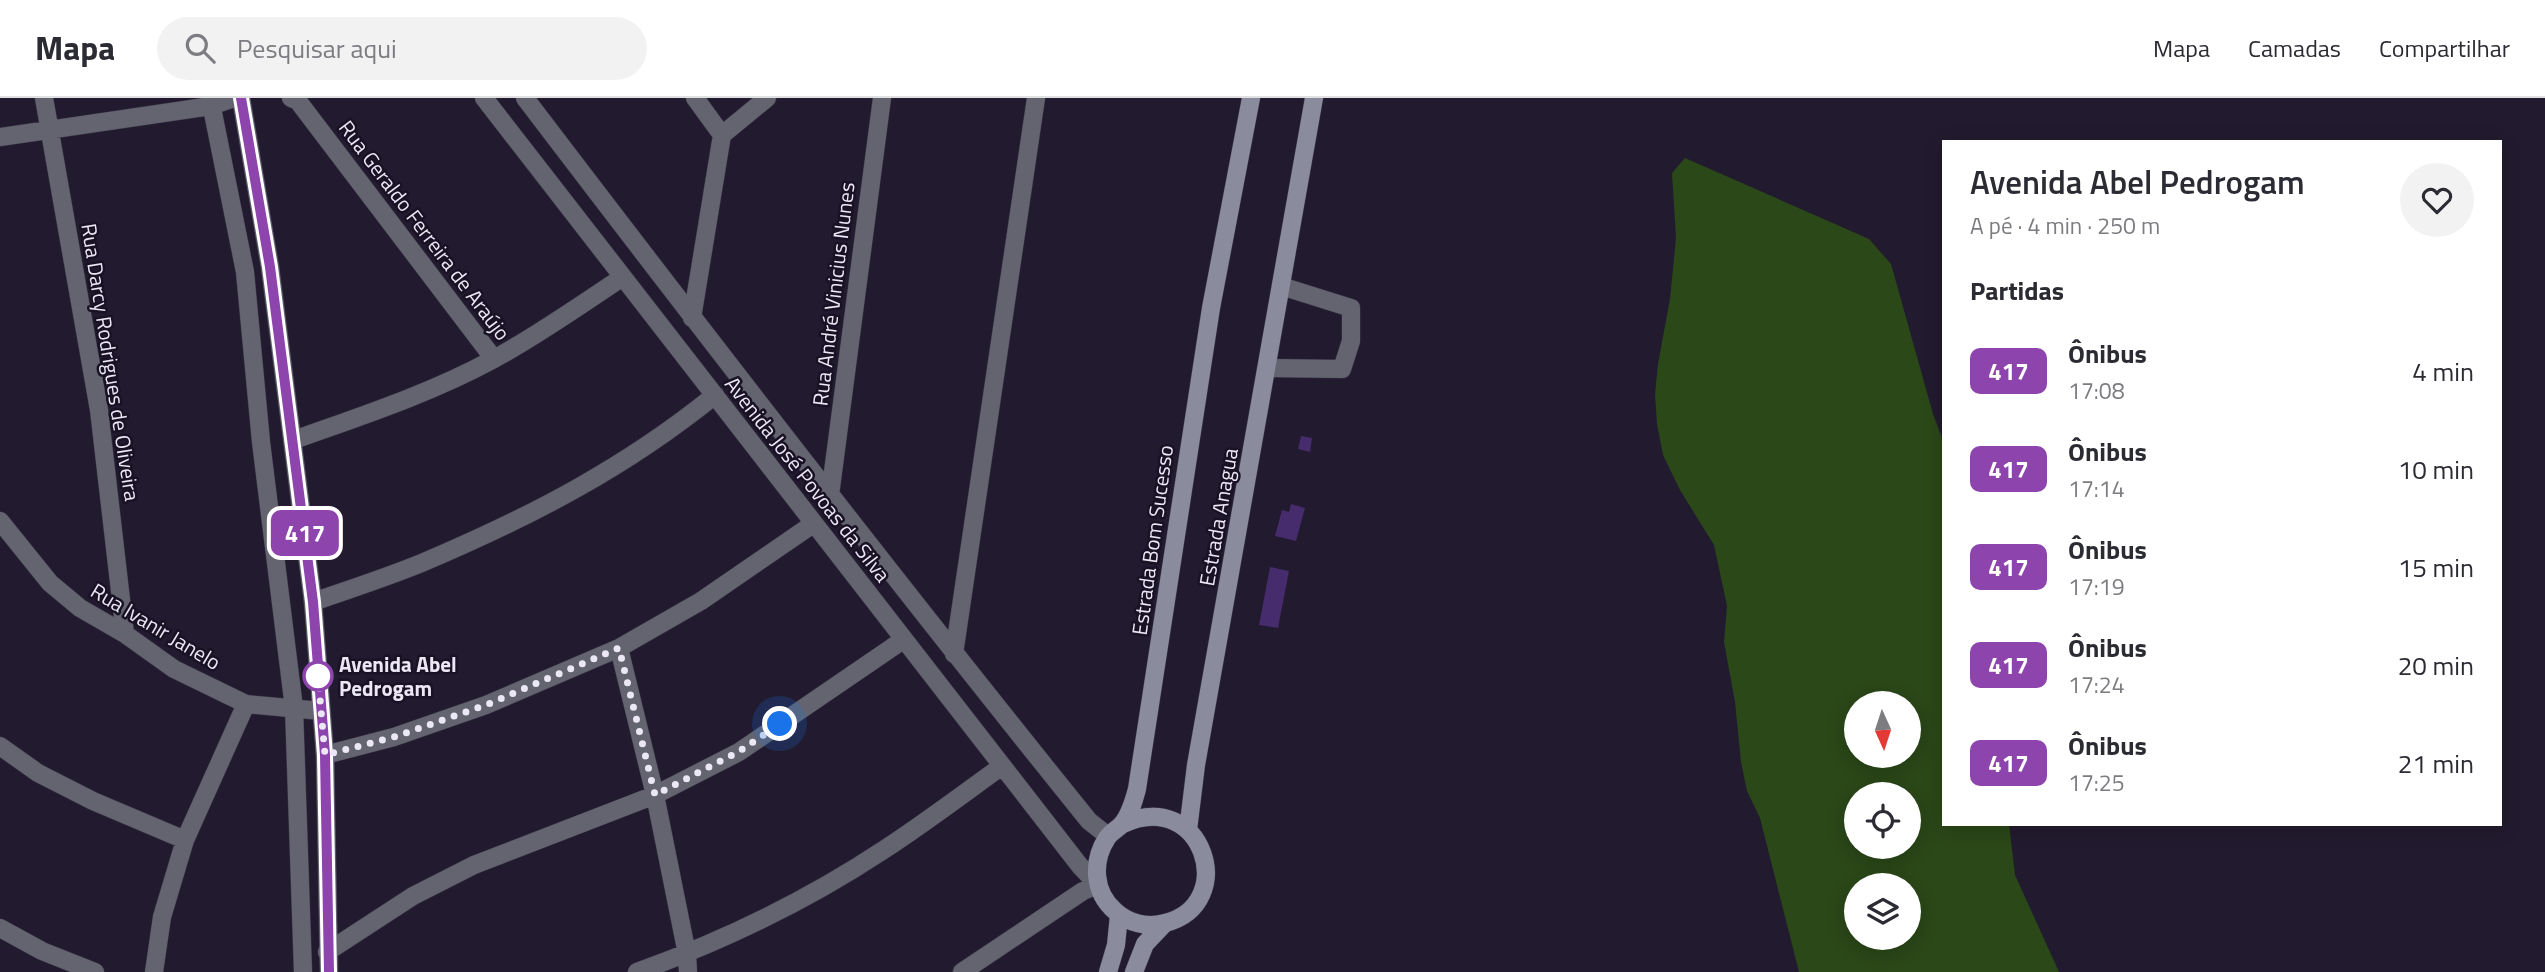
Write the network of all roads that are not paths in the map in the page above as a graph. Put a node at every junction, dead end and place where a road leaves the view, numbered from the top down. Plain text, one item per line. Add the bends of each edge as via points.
1 (44, 98) edge
2 (233, 98) edge
3 (241, 98) edge
4 (291, 98) edge
5 (484, 98) edge
6 (525, 98) edge
7 (695, 98) edge
8 (767, 98) edge
9 (881, 98) edge
10 (1036, 98) edge
11 (1251, 98) edge
12 (1314, 98) edge
13 (211, 102) edge
14 (50, 128) junction
15 (723, 135) junction
16 (0, 137) edge
17 (270, 267) junction
18 (245, 272) junction
19 (623, 277) junction
20 (1282, 286) junction
21 (692, 318) junction
22 (494, 359) junction
23 (1268, 368) junction
24 (715, 396) junction
25 (294, 440) junction
26 (830, 495) junction
27 (0, 522) edge
28 (813, 524) junction
29 (313, 602) junction
30 (125, 634) junction
31 (903, 640) junction
32 (619, 648) junction
33 (954, 654) junction
34 (246, 704) junction
35 (294, 708) junction
36 (321, 711) junction
37 (0, 746) edge
38 (325, 755) junction
39 (1002, 766) junction
40 (655, 795) junction
41 (1123, 824) junction
42 (1188, 830) junction
43 (1108, 836) junction
44 (184, 840) junction
45 (297, 842) junction
46 (326, 844) junction
47 (1098, 885) junction
48 (1119, 915) junction
49 (1166, 923) junction
50 (0, 928) edge
51 (327, 952) junction
52 (687, 963) edge
53 (96, 972) edge
54 (154, 972) edge
55 (303, 972) edge
56 (329, 972) edge
57 (637, 972) edge
58 (962, 972) edge
59 (1108, 972) edge
60 (1134, 972) edge

1 - 14 street, Rua Darcy Rodrigues de Oliveira
2 - 13 street
3 - 17 street
4 - 22 street, Rua Geraldo Ferreira de Araújo via 298,101
5 - 19 street, Avenida José Povoas da Silva
6 - 21 street, Avenida José Povoas da Silva
7 - 15 street
8 - 15 street
9 - 26 street, Rua André Vinicius Nunes
10 - 33 street
11 - 41 main road, Estrada Bom Sucesso via 1211,308 1137,789
12 - 20 main road, Estrada Anagua
13 - 14 street
13 - 18 street
14 - 16 street
14 - 30 street, Rua Darcy Rodrigues de Oliveira via 99,410
15 - 21 street
17 - 18 street
17 - 25 street
18 - 35 street
19 - 22 street
19 - 24 street, Avenida José Povoas da Silva
20 - 23 main road, Estrada Anagua
20 - 23 street via 1351,309 1351,341 1342,369
21 - 26 street, Avenida José Povoas da Silva
22 - 25 street via 408,400
23 - 42 main road, Estrada Anagua
24 - 28 street, Avenida José Povoas da Silva
24 - 29 street via 610,471 517,521 421,563
25 - 29 street
26 - 33 street, Avenida José Povoas da Silva
27 - 30 street, Rua Ivanir Janelo via 50,583 80,608
28 - 31 street, Avenida José Povoas da Silva
28 - 32 street via 701,601
29 - 36 street
30 - 34 street, Rua Ivanir Janelo via 174,669
31 - 39 street, Avenida José Povoas da Silva
31 - 40 street via 738,752
32 - 38 street via 486,705
32 - 40 street
33 - 43 street, Avenida José Povoas da Silva via 1089,821
34 - 35 street, Rua Ivanir Janelo
34 - 44 street
35 - 36 street, Rua Ivanir Janelo
35 - 45 street
36 - 38 street
37 - 44 street via 38,774
38 - 46 street
39 - 47 street, Avenida José Povoas da Silva
39 - 52 street via 884,850
40 - 51 street via 474,865 413,896
40 - 52 street
41 - 42 main road via 1149,816 1170,819
41 - 43 main road, Estrada Bom Sucesso
42 - 49 main road via 1202,851 1203,889 1188,911
43 - 47 main road via 1096,868
44 - 54 street via 162,917
45 - 46 street
45 - 55 street
46 - 51 street
47 - 48 main road
47 - 58 street
48 - 49 main road via 1141,924
48 - 59 main road
49 - 60 main road via 1145,944
50 - 53 street
51 - 56 street
52 - 57 street

